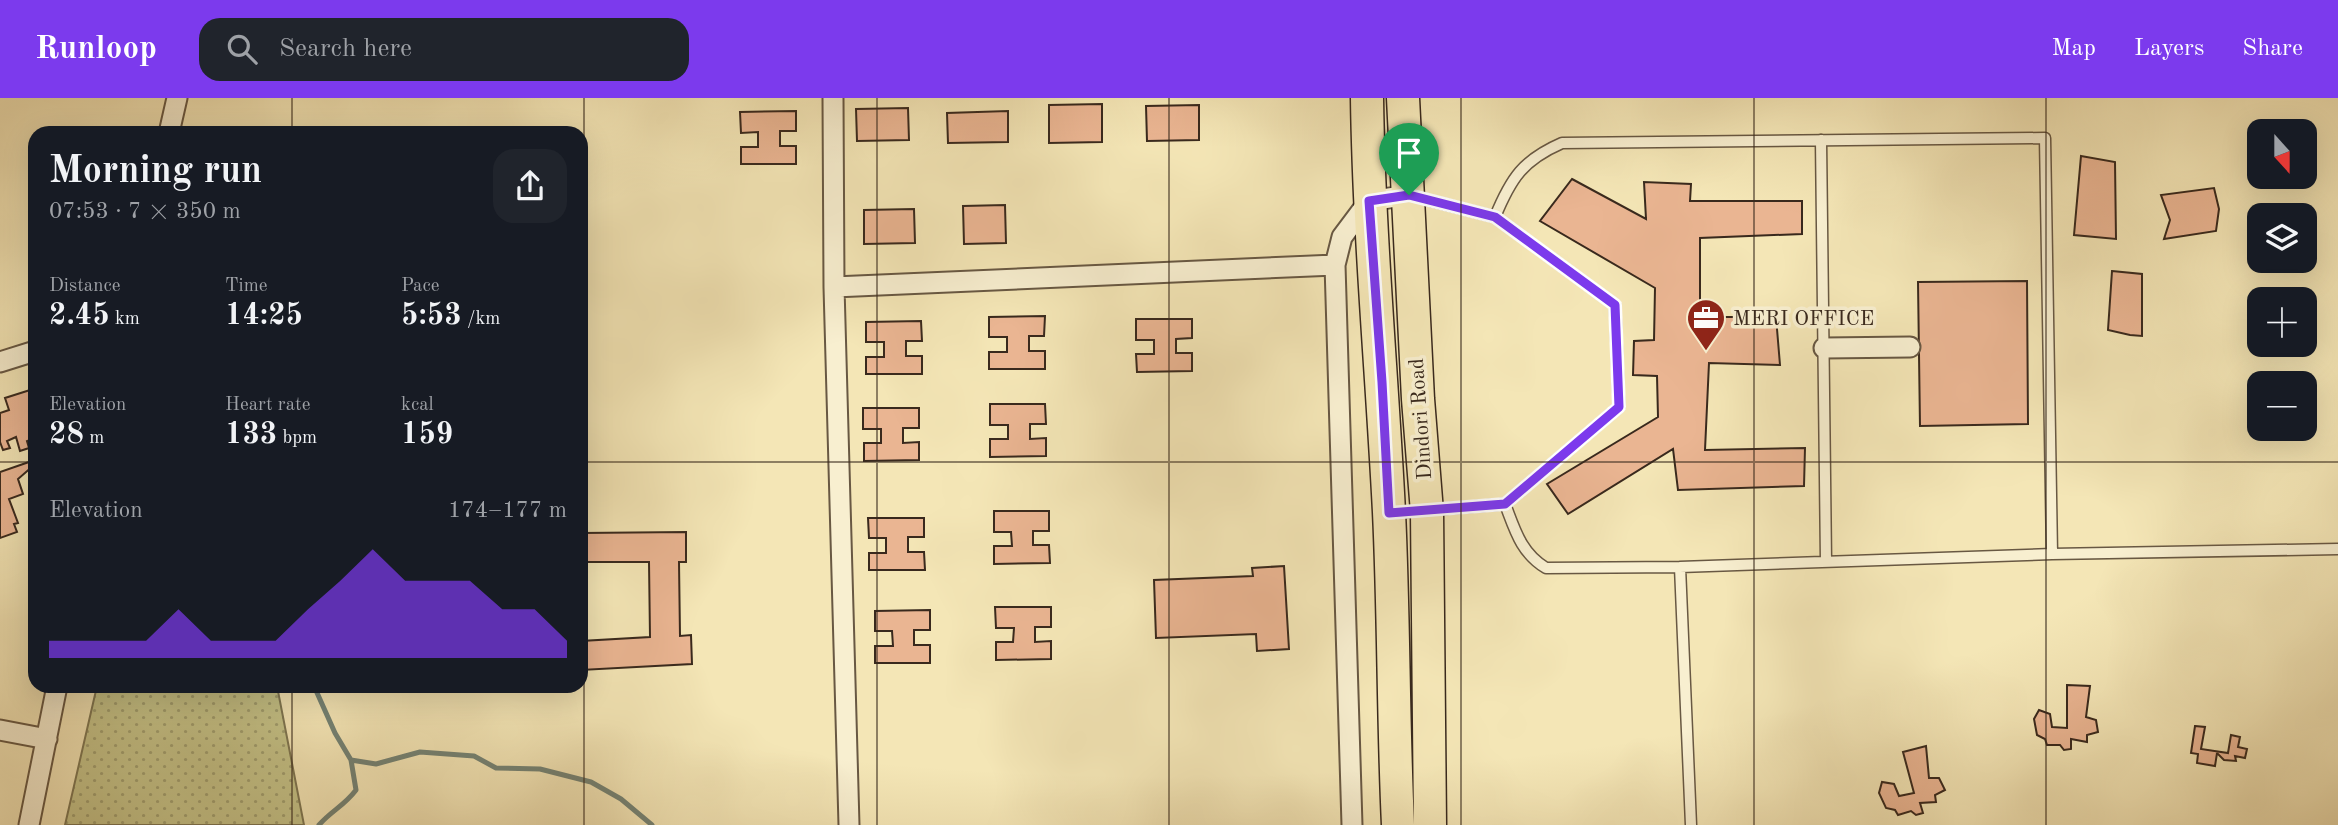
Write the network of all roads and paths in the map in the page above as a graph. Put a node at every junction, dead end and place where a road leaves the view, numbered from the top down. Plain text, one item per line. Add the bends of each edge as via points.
1 (177, 98) edge
2 (833, 98) edge
3 (1367, 98) edge
4 (1402, 98) edge
5 (171, 126) edge
6 (1821, 140) junction
7 (1409, 195) junction
8 (1369, 201) junction
9 (1495, 217) junction
10 (1335, 265) junction
11 (834, 287) junction
12 (1824, 348) junction
13 (1910, 348) dead end
14 (28, 353) edge
15 (0, 362) edge
16 (1505, 504) junction
17 (1427, 512) junction
18 (1389, 513) junction
19 (2338, 549) edge
20 (2052, 554) junction
21 (1826, 562) junction
22 (1680, 567) junction
23 (56, 693) edge
24 (0, 730) edge
25 (47, 739) junction
26 (29, 825) edge
27 (849, 825) edge
28 (1352, 825) edge
29 (1398, 825) edge
30 (1430, 825) edge
31 (1691, 825) edge

1 - 5 street
2 - 11 street
3 - 8 main road
4 - 7 main road, Dindori Road
6 - 9 lane via 1562,143 1529,161 1507,188
6 - 12 lane
6 - 20 lane via 2045,138
7 - 8 street
7 - 9 lane
7 - 17 main road, Dindori Road
8 - 10 street via 1342,237
8 - 18 main road
9 - 16 lane via 1615,305 1619,407
10 - 11 street
10 - 28 street
11 - 27 street
12 - 13 street
12 - 21 lane
14 - 15 street
16 - 17 lane
16 - 22 lane via 1523,548 1546,568
17 - 18 lane
17 - 30 main road, Dindori Road
18 - 29 main road
19 - 20 lane
20 - 21 lane
21 - 22 lane
22 - 31 lane
23 - 25 street
24 - 25 street
25 - 26 street

